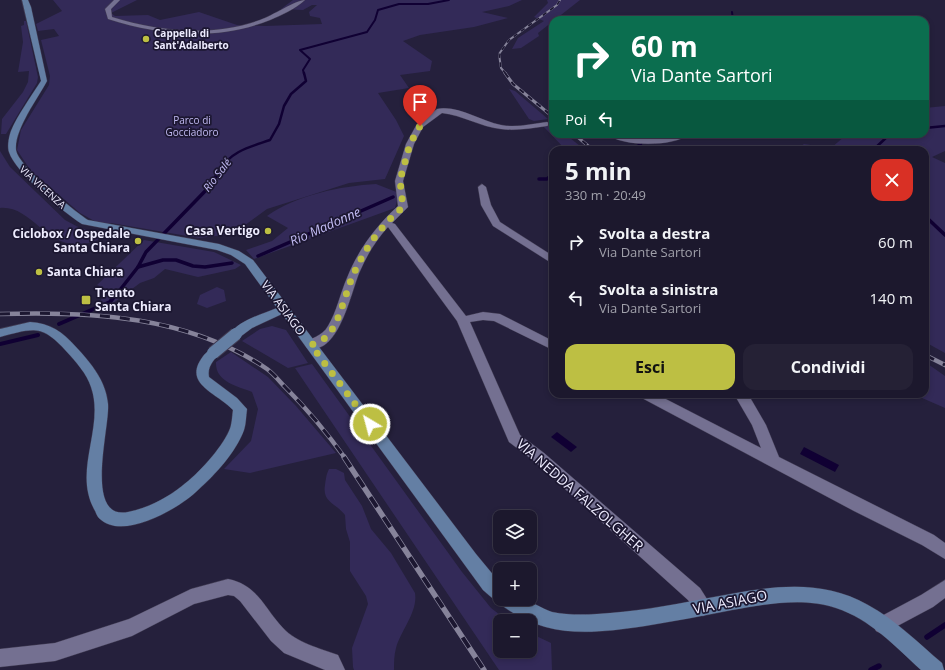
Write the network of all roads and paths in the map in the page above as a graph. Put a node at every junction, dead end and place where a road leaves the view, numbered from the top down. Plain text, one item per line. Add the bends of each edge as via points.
1 (25, 0) edge
2 (117, 0) edge
3 (302, 0) edge
4 (547, 124) dead end
5 (625, 138) edge
6 (672, 138) edge
7 (482, 187) dead end
8 (392, 226) dead end
9 (167, 238) joint
10 (549, 258) edge
11 (284, 309) junction
12 (463, 320) junction
13 (0, 333) edge
14 (549, 344) edge
15 (311, 345) junction
16 (653, 398) edge
17 (743, 398) edge
18 (774, 460) junction
19 (945, 552) edge
20 (493, 588) edge
21 (945, 588) edge
22 (517, 606) edge
23 (703, 607) junction
24 (882, 625) junction
25 (0, 658) edge
26 (336, 670) edge
27 (935, 670) edge

1 - 9 main road, VIA VICENZA via 28,4 44,81 15,131 12,145 14,156 22,168 79,219 107,228
2 - 3 street via 108,9 110,18 118,21 156,28 209,32 238,28 278,14
4 - 15 street via 500,128 453,112 440,111 420,126 410,144 400,180 403,207 385,222 370,242 354,272 339,315 326,337
5 - 6 street via 650,142
7 - 10 street via 486,205 496,224
8 - 12 street, VIA NEDDA FALZOLGHER
9 - 11 main road, VIA ASIAGO via 218,247 243,257
11 - 13 main road, bridge via 248,325 203,363 203,379 234,401 240,409 237,429 229,443 192,486 176,498 139,517 123,521 107,516 96,495 94,475 102,410 98,387 84,365 60,337 46,327 29,326
11 - 15 main road, VIA ASIAGO
12 - 14 street via 483,316 496,317
12 - 23 street, VIA NEDDA FALZOLGHER via 514,438 539,456 694,594
15 - 20 main road, VIA ASIAGO
16 - 18 street
17 - 18 street via 759,425
18 - 19 street via 928,540
21 - 24 street via 927,602
22 - 23 main road, VIA ASIAGO via 539,617 586,625
23 - 24 main road, VIA ASIAGO via 782,593 805,593 836,599
24 - 27 main road, VIA ASIAGO
25 - 26 street via 55,652 132,627 170,602 228,587 238,589 250,598 277,635 291,646 331,662

